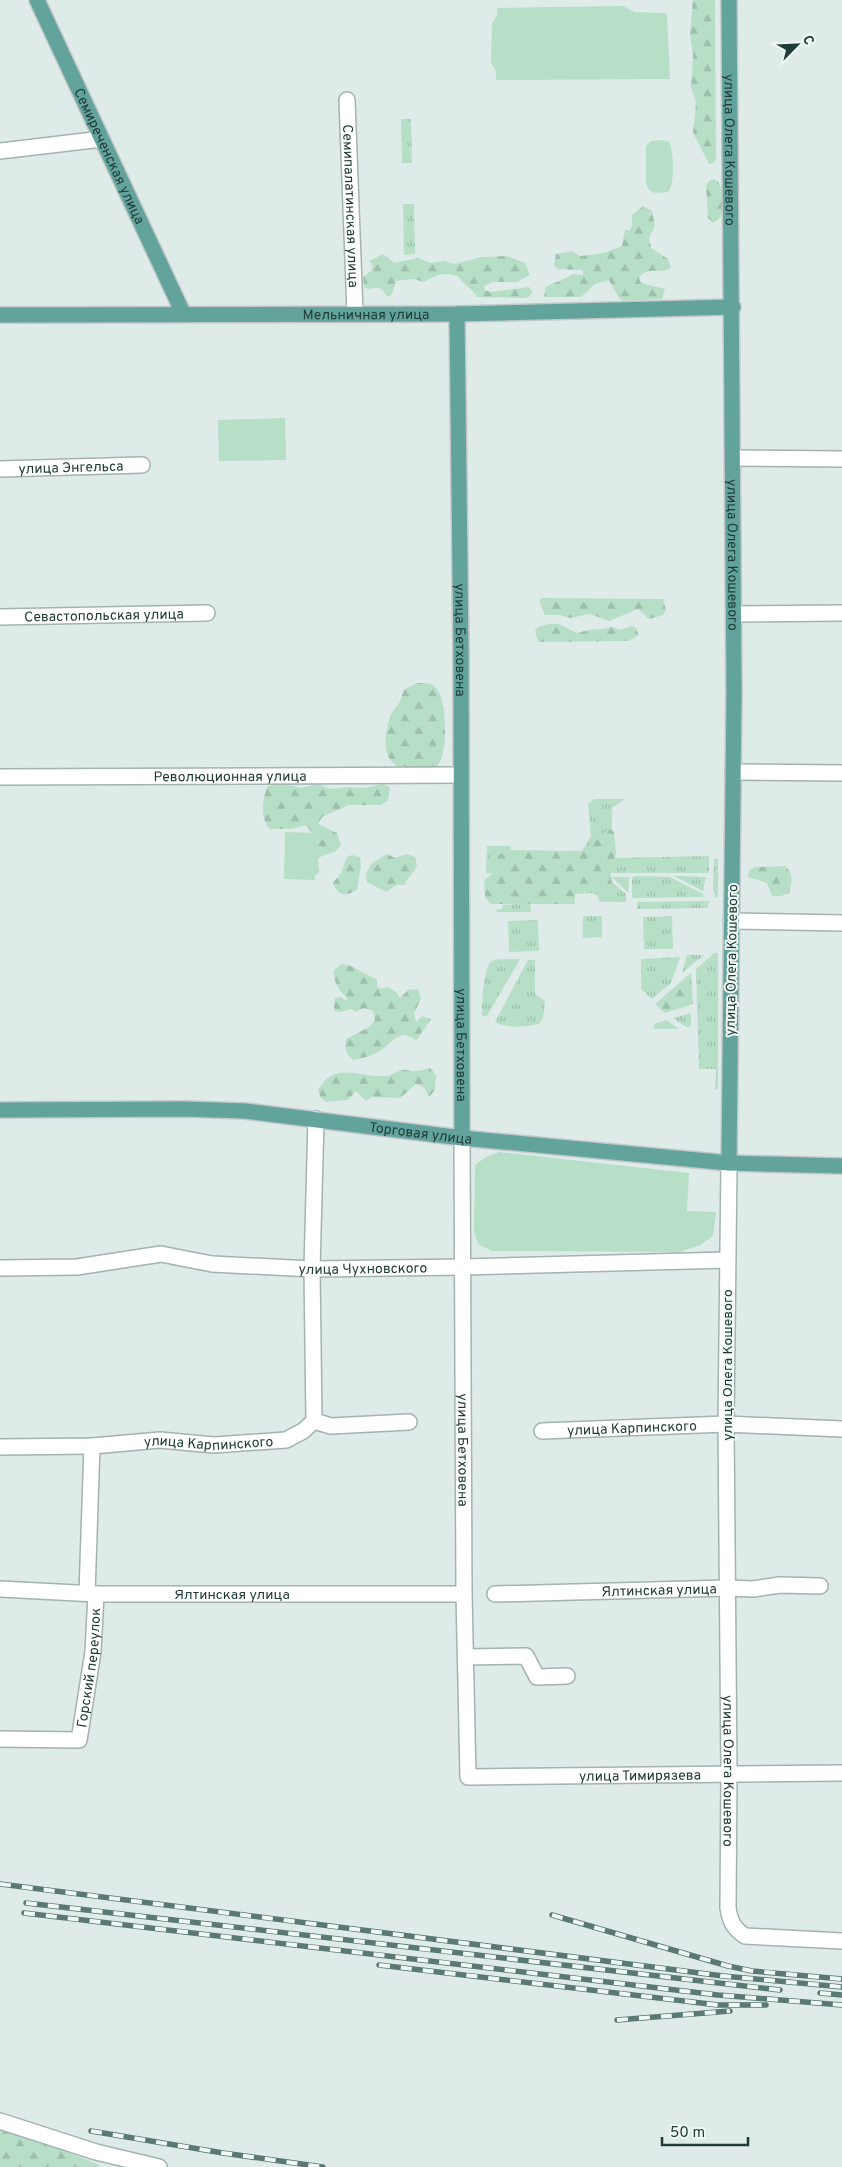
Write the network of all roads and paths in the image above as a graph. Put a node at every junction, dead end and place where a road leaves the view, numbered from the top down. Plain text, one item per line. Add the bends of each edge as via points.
1 (37, 0) edge
2 (729, 0) edge
3 (347, 100) dead end
4 (102, 139) junction
5 (0, 150) edge
6 (733, 307) junction
7 (183, 313) junction
8 (355, 313) junction
9 (456, 314) junction
10 (0, 315) edge
11 (734, 458) junction
12 (842, 459) edge
13 (142, 465) dead end
14 (0, 469) edge
15 (207, 613) dead end
16 (842, 613) edge
17 (734, 614) junction
18 (0, 617) edge
19 (733, 772) junction
20 (842, 773) edge
21 (460, 775) junction
22 (0, 777) edge
23 (731, 921) junction
24 (842, 923) edge
25 (0, 1110) edge
26 (316, 1119) junction
27 (462, 1138) junction
28 (730, 1163) junction
29 (842, 1166) edge
30 (727, 1260) junction
31 (464, 1267) junction
32 (0, 1268) edge
33 (312, 1269) junction
34 (314, 1421) junction
35 (409, 1422) dead end
36 (726, 1424) junction
37 (842, 1429) edge
38 (542, 1431) dead end
39 (92, 1446) junction
40 (0, 1447) edge
41 (820, 1586) dead end
42 (728, 1588) junction
43 (0, 1589) edge
44 (91, 1593) junction
45 (464, 1594) junction
46 (495, 1594) dead end
47 (466, 1657) junction
48 (567, 1676) dead end
49 (0, 1740) edge
50 (729, 1774) junction
51 (842, 1774) edge
52 (468, 1777) joint
53 (842, 1941) edge
54 (0, 2121) edge
55 (159, 2167) edge

1 - 4 main road, Семиреченская улица
2 - 6 main road, улица Олега Кошевого
3 - 8 street, Семипалатинская улица
4 - 5 street
4 - 7 main road, Семиреченская улица
6 - 9 main road, Мельничная улица
6 - 11 main road, улица Олега Кошевого
7 - 8 main road, Мельничная улица
7 - 10 main road, Мельничная улица
8 - 9 main road, Мельничная улица
9 - 21 main road, улица Бетховена
11 - 12 street
11 - 17 main road, улица Олега Кошевого
13 - 14 street, улица Энгельса
15 - 18 street, Севастопольская улица
16 - 17 street
17 - 19 main road, улица Олега Кошевого
19 - 20 street
19 - 23 main road, улица Олега Кошевого
21 - 22 street, Революционная улица
21 - 27 main road, улица Бетховена
23 - 24 street
23 - 28 main road, улица Олега Кошевого
25 - 26 main road, Торговая улица via 184,1109 245,1111
26 - 27 main road, Торговая улица
26 - 33 street
27 - 28 main road, Торговая улица
27 - 31 street, улица Бетховена
28 - 29 main road, Торговая улица
28 - 30 street, улица Олега Кошевого
30 - 31 street, улица Чухновского
30 - 36 street, улица Олега Кошевого
31 - 33 street, улица Чухновского
31 - 45 street, улица Бетховена
32 - 33 street, улица Чухновского via 77,1267 161,1254 212,1264
33 - 34 street
34 - 35 street via 331,1426
34 - 39 street, улица Карпинского via 286,1440 214,1445 160,1440
36 - 37 street, улица Карпинского
36 - 38 street, улица Карпинского
36 - 42 street, улица Олега Кошевого
39 - 40 street, улица Карпинского
39 - 44 street, Горский переулок
41 - 42 street, Ялтинская улица
42 - 46 street, Ялтинская улица
42 - 50 street, улица Олега Кошевого
43 - 44 street, Ялтинская улица
44 - 45 street, Ялтинская улица
44 - 49 street, Горский переулок via 94,1652 79,1740
45 - 47 street, улица Бетховена
47 - 48 street via 526,1656 537,1677
47 - 52 street, улица Бетховена
50 - 51 street, улица Тимирязева
50 - 52 street, улица Тимирязева
50 - 53 street, улица Олега Кошевого via 728,1908 736,1930 745,1936
54 - 55 street via 96,2152

